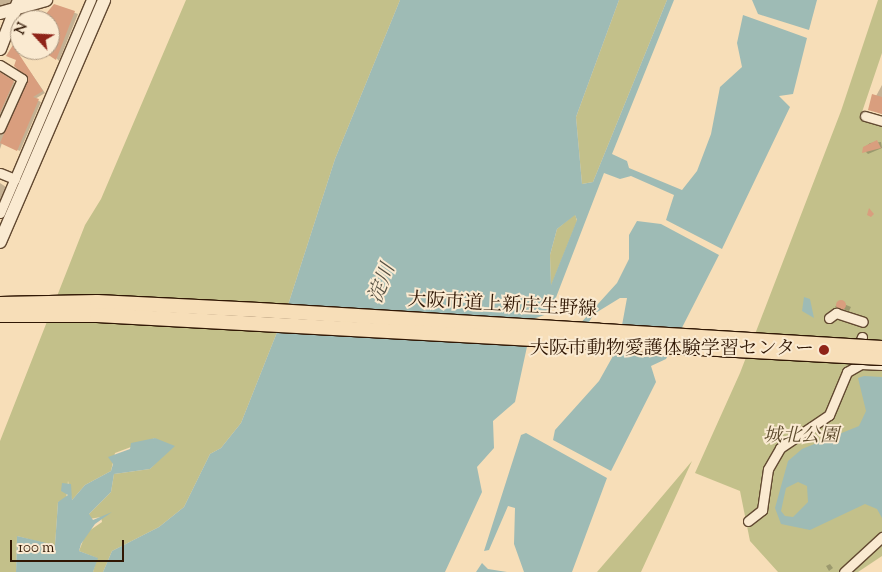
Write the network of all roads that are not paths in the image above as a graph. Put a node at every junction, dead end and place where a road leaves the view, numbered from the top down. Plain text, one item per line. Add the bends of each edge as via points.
1 (46, 0) edge
2 (91, 0) edge
3 (104, 0) edge
4 (19, 4) edge
5 (0, 13) edge
6 (0, 49) edge
7 (0, 65) edge
8 (866, 116) dead end
9 (882, 121) edge
10 (0, 128) edge
11 (0, 173) edge
12 (15, 179) junction
13 (0, 213) edge
14 (0, 242) edge
15 (0, 304) edge
16 (0, 315) edge
17 (829, 318) dead end
18 (864, 322) dead end
19 (862, 336) dead end
20 (882, 348) edge
21 (882, 358) edge
22 (856, 365) junction
23 (882, 365) edge
24 (748, 521) dead end
25 (882, 536) edge
26 (844, 572) edge

1 - 4 street
2 - 12 street
3 - 14 street
4 - 5 street
4 - 6 street
7 - 10 street via 22,79
8 - 9 street
11 - 12 street
12 - 13 street
15 - 20 main road, 大阪市道上新庄生野線, bridge via 97,302 240,309
16 - 21 main road, 大阪市道上新庄生野線, bridge via 96,315
17 - 18 street via 836,313
19 - 22 street via 857,338
22 - 23 street
22 - 24 street via 847,372 829,415 780,448 772,459 762,510
25 - 26 street

